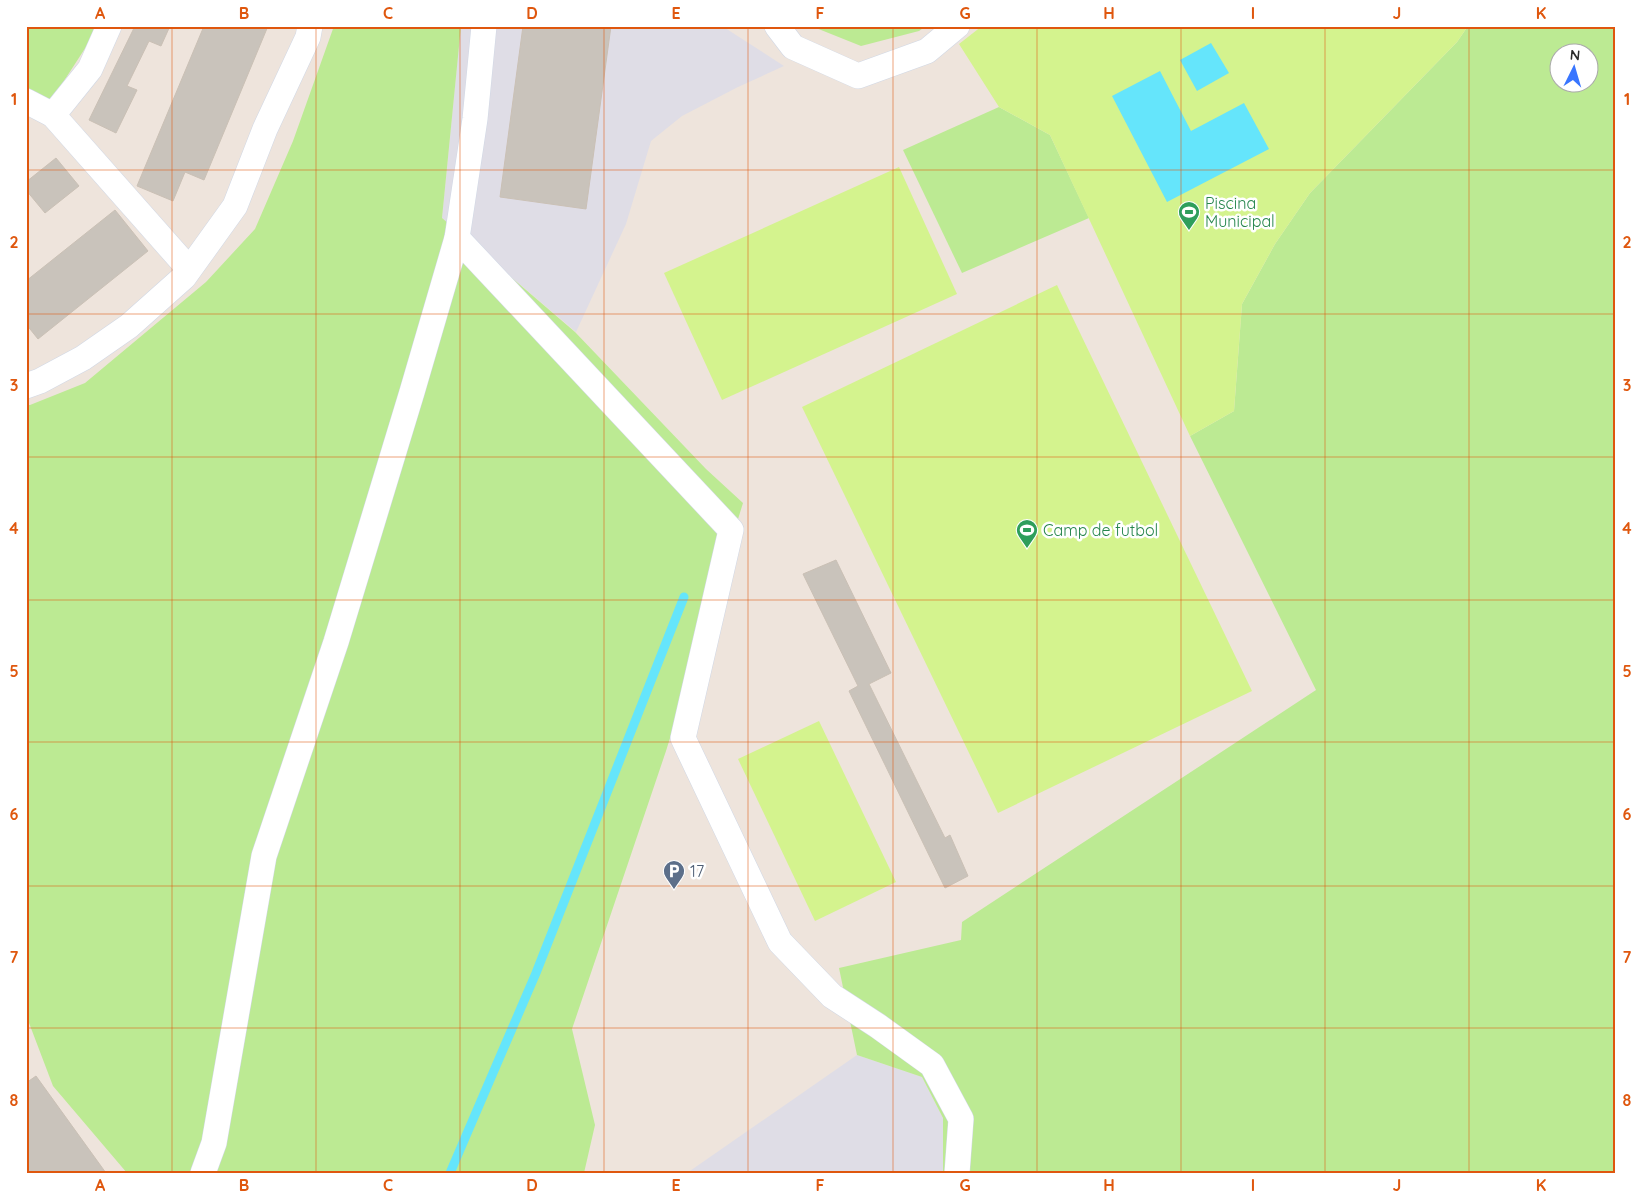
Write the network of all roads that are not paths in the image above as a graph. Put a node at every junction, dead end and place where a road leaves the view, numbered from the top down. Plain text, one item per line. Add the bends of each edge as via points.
1 (109, 26) edge
2 (310, 26) edge
3 (484, 26) edge
4 (777, 26) edge
5 (957, 26) edge
6 (26, 101) edge
7 (53, 114) junction
8 (457, 238) junction
9 (189, 269) junction
10 (26, 386) edge
11 (203, 1173) edge
12 (957, 1173) edge

1 - 7 street via 90,69
2 - 9 street via 235,206
3 - 8 street via 475,119
4 - 5 street via 793,47 858,76 927,51
6 - 7 street
7 - 9 street
8 - 11 street via 336,642 264,856 214,1143
8 - 12 street via 731,530 683,738 780,942 832,996 932,1065 961,1119
9 - 10 street via 129,326 83,358

